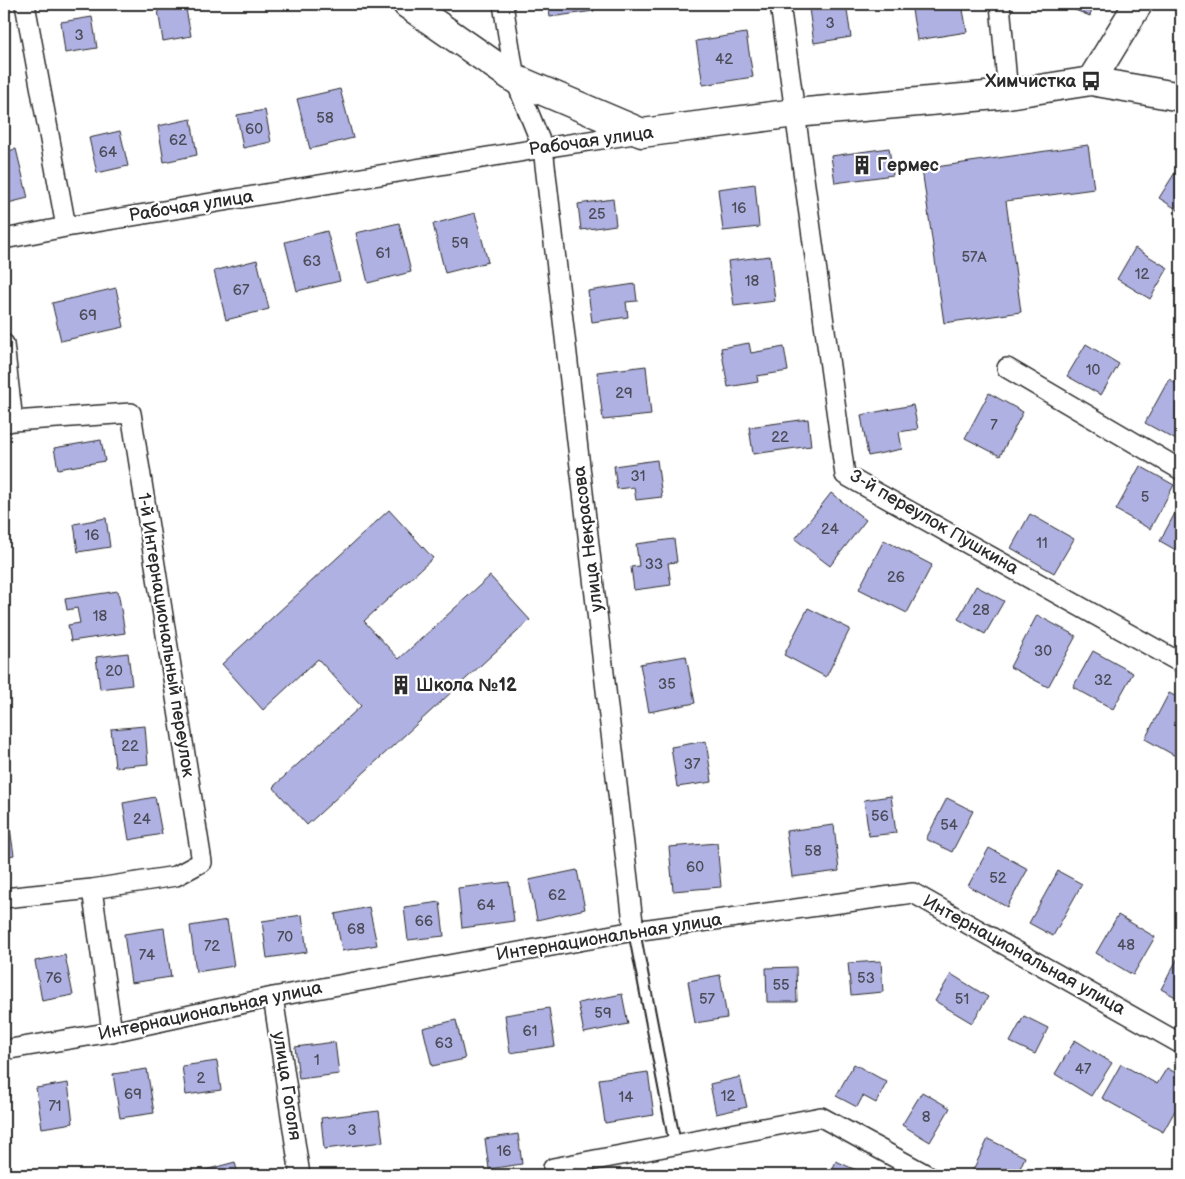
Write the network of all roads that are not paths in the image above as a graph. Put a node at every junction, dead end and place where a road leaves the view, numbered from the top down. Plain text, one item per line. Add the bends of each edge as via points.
1 (24, 4) edge
2 (407, 4) edge
3 (503, 4) edge
4 (780, 4) edge
5 (1000, 4) edge
6 (1138, 4) edge
7 (515, 79) junction
8 (1091, 81) junction
9 (1008, 94) junction
10 (1181, 97) edge
11 (795, 113) junction
12 (642, 133) junction
13 (543, 148) junction
14 (66, 227) junction
15 (4, 239) edge
16 (4, 344) edge
17 (1007, 368) dead end
18 (8, 422) edge
19 (1181, 470) edge
20 (1181, 663) edge
21 (92, 889) junction
22 (4, 898) edge
23 (634, 930) junction
24 (274, 997) junction
25 (112, 1032) junction
26 (1181, 1044) edge
27 (4, 1050) edge
28 (675, 1144) junction
29 (300, 1175) edge
30 (554, 1175) edge
31 (927, 1175) edge

1 - 14 street
2 - 7 street
3 - 7 street
4 - 11 street
5 - 9 street
6 - 8 street
7 - 12 street
7 - 13 street, улица Некрасова
8 - 9 street, Рабочая улица
8 - 10 street, Рабочая улица
9 - 11 street, Рабочая улица
11 - 12 street, Рабочая улица
11 - 20 street, 3-й переулок Пушкина via 845,475
12 - 13 street, Рабочая улица
13 - 14 street, Рабочая улица
13 - 23 street, улица Некрасова
14 - 15 street, Рабочая улица
16 - 18 street, 1-й Интернациональный переулок
17 - 19 street
18 - 21 street, 1-й Интернациональный переулок via 131,413 202,862 176,876
21 - 22 street, 1-й Интернациональный переулок
21 - 25 street
23 - 24 street, Интернациональная улица
23 - 26 street, Интернациональная улица via 913,893
23 - 28 lane
24 - 25 street, Интернациональная улица
24 - 29 street, улица Гоголя
25 - 27 street, Интернациональная улица
28 - 30 street via 553,1168
28 - 31 street via 821,1118

